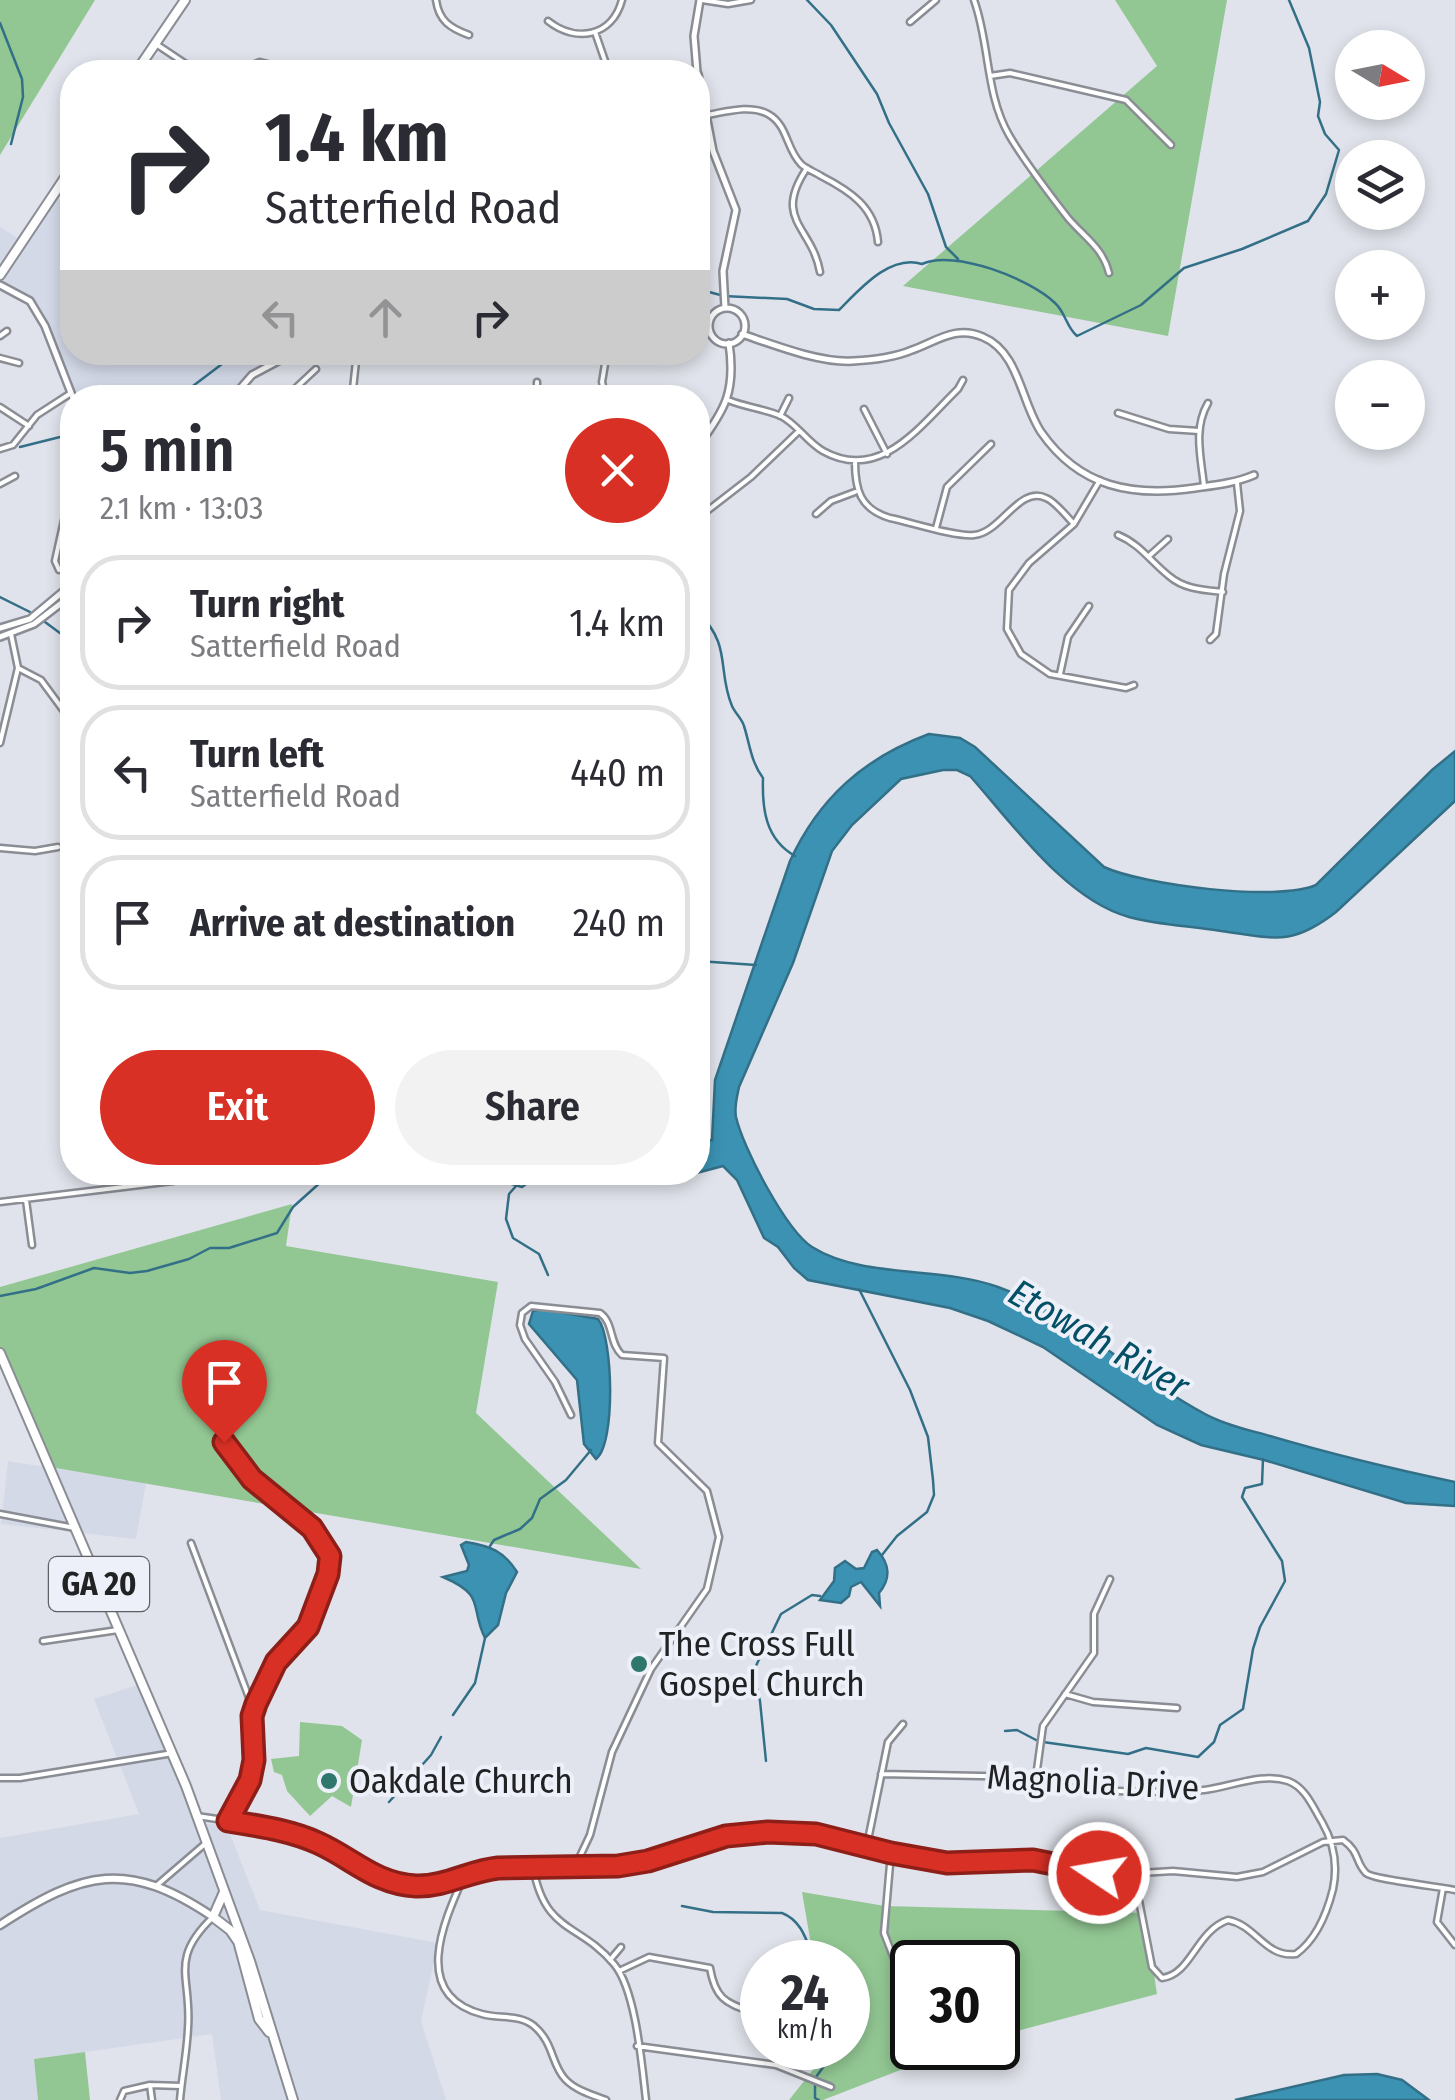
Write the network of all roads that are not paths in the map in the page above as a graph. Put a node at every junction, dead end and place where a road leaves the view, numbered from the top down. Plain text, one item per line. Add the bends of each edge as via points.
1 (185, 0) edge
2 (436, 0) edge
3 (622, 0) edge
4 (700, 0) edge
5 (751, 0) edge
6 (936, 0) edge
7 (974, 0) edge
8 (548, 21) dead end
9 (910, 22) dead end
10 (596, 32) junction
11 (469, 35) dead end
12 (156, 44) junction
13 (145, 60) edge
14 (180, 60) edge
15 (603, 60) edge
16 (696, 60) edge
17 (990, 76) junction
18 (710, 114) edge
19 (710, 136) edge
20 (1171, 145) dead end
21 (807, 168) junction
22 (60, 185) edge
23 (878, 242) dead end
24 (820, 272) dead end
25 (1109, 273) dead end
26 (0, 275) edge
27 (0, 286) edge
28 (724, 308) junction
29 (711, 318) joint
30 (710, 323) edge
31 (710, 330) edge
32 (7, 331) dead end
33 (742, 334) junction
34 (0, 336) edge
35 (729, 343) junction
36 (0, 358) edge
37 (19, 364) dead end
38 (60, 365) edge
39 (272, 365) edge
40 (316, 369) dead end
41 (963, 380) dead end
42 (536, 382) dead end
43 (244, 385) edge
44 (299, 385) edge
45 (536, 385) edge
46 (789, 398) dead end
47 (60, 400) edge
48 (728, 400) junction
49 (1208, 402) dead end
50 (0, 408) edge
51 (864, 409) dead end
52 (1118, 413) dead end
53 (780, 416) junction
54 (29, 426) junction
55 (710, 428) edge
56 (799, 431) junction
57 (1199, 431) junction
58 (991, 444) dead end
59 (0, 449) edge
60 (888, 454) junction
61 (855, 462) junction
62 (1254, 475) dead end
63 (15, 476) dead end
64 (1100, 480) junction
65 (1, 481) edge
66 (1236, 483) junction
67 (1204, 487) junction
68 (856, 492) junction
69 (710, 509) edge
70 (816, 514) dead end
71 (1074, 524) junction
72 (936, 528) junction
73 (1118, 535) dead end
74 (60, 538) edge
75 (1168, 539) dead end
76 (1148, 556) junction
77 (59, 570) dead end
78 (1222, 592) junction
79 (60, 594) edge
80 (60, 604) edge
81 (1089, 606) dead end
82 (0, 628) edge
83 (11, 634) junction
84 (0, 636) edge
85 (1210, 640) dead end
86 (18, 668) junction
87 (1060, 676) junction
88 (1134, 685) dead end
89 (60, 706) edge
90 (0, 739) edge
91 (58, 847) dead end
92 (0, 848) edge
93 (136, 1185) edge
94 (26, 1200) junction
95 (0, 1202) edge
96 (32, 1246) dead end
97 (0, 1352) edge
98 (572, 1416) dead end
99 (224, 1442) dead end
100 (0, 1514) edge
101 (75, 1528) junction
102 (192, 1543) dead end
103 (1110, 1578) dead end
104 (119, 1630) junction
105 (43, 1641) dead end
106 (1065, 1694) junction
107 (1177, 1708) dead end
108 (254, 1711) junction
109 (903, 1724) dead end
110 (172, 1754) junction
111 (880, 1774) junction
112 (1036, 1776) junction
113 (0, 1778) edge
114 (197, 1816) junction
115 (228, 1821) junction
116 (1331, 1841) junction
117 (207, 1842) junction
118 (867, 1845) junction
119 (891, 1853) junction
120 (533, 1867) junction
121 (574, 1869) junction
122 (1134, 1875) junction
123 (464, 1876) junction
124 (156, 1886) junction
125 (1443, 1888) junction
126 (1455, 1890) edge
127 (224, 1892) junction
128 (213, 1917) junction
129 (0, 1925) edge
130 (238, 1941) junction
131 (1455, 1944) edge
132 (621, 1947) dead end
133 (890, 1951) edge
134 (610, 1960) junction
135 (250, 1961) junction
136 (619, 1971) junction
137 (740, 2007) edge
138 (272, 2036) junction
139 (637, 2046) junction
140 (150, 2085) junction
141 (181, 2086) junction
142 (831, 2087) dead end
143 (120, 2100) edge
144 (152, 2100) edge
145 (180, 2100) edge
146 (292, 2100) edge
147 (606, 2100) edge
148 (646, 2100) edge

1 - 12 main road
2 - 11 street via 442,21
3 - 10 street via 608,27
4 - 5 street
4 - 16 street
6 - 9 street
7 - 17 street
8 - 10 street via 568,34
10 - 15 street
12 - 13 main road
12 - 14 street
17 - 20 street via 1010,73 1126,100
17 - 25 street via 1010,138 1104,255
18 - 21 street via 754,109 768,114
19 - 28 street via 736,210 723,271
21 - 23 street via 861,203 877,226
21 - 24 street via 795,185 793,214
22 - 26 main road
27 - 38 street via 30,302
28 - 29 street
28 - 33 street via 742,318
29 - 30 street
31 - 35 street
32 - 34 street
33 - 35 street
33 - 64 street via 847,362 910,351 951,332 986,338 1004,351 1040,431
35 - 48 street
36 - 37 street
39 - 43 street
40 - 44 street
41 - 60 street
42 - 45 street
46 - 53 street
47 - 54 street
48 - 53 street
48 - 55 street
49 - 57 street
50 - 54 street
51 - 60 street
52 - 57 street
53 - 56 street
54 - 59 street via 12,446
56 - 61 street via 817,448
56 - 69 street
57 - 67 street
58 - 72 street via 947,488
60 - 61 street
61 - 68 street
62 - 66 street
63 - 65 street
64 - 67 street via 1154,494
64 - 71 street
66 - 67 street
66 - 78 street via 1240,511
68 - 70 street
68 - 72 street via 876,514
71 - 72 street via 1048,498 1037,496 1025,498 991,530 974,535
71 - 87 street via 1018,576 1006,602 1008,629 1020,654
73 - 76 street
74 - 77 street
75 - 76 street
76 - 78 street via 1171,578
78 - 85 street
79 - 82 street via 30,619
80 - 83 street
81 - 87 street via 1068,637
83 - 84 street
83 - 86 street
86 - 89 street via 41,680
86 - 90 street
87 - 88 street
91 - 92 street
93 - 94 street
94 - 95 street
94 - 96 street
97 - 101 main road, GA 20
98 - 121 street via 522,1332 527,1308 600,1313 622,1355 664,1358 658,1443 707,1491 720,1536 707,1589 651,1669 612,1752
99 - 108 street via 252,1479 312,1528 330,1556 308,1627 276,1662
100 - 101 street
101 - 104 main road, GA 20
102 - 108 street
103 - 106 street via 1094,1614 1094,1652
104 - 105 street
104 - 110 main road, GA 20
106 - 107 street
106 - 112 street via 1043,1726
108 - 115 street via 250,1780
109 - 111 street via 888,1742
110 - 113 street
110 - 114 main road, GA 20
111 - 112 street, Magnolia Drive
111 - 118 street
112 - 116 street, Magnolia Drive via 1084,1788 1156,1792 1282,1780 1304,1792
114 - 115 street
114 - 117 main road, GA 20
115 - 123 street via 304,1837 398,1884 429,1886
116 - 122 street via 1248,1876
116 - 122 street via 1330,1898 1302,1950 1277,1954 1228,1920 1213,1927 1181,1970 1166,1978 1152,1967
116 - 125 street via 1349,1843 1376,1880
117 - 124 street
117 - 127 main road, GA 20
118 - 119 street
118 - 121 street via 768,1832 726,1836 628,1865
119 - 122 street via 947,1863 1033,1860
119 - 133 street via 885,1940
120 - 121 street
120 - 123 street
120 - 134 street via 552,1916
123 - 147 street via 436,1960 446,1986 476,2013 527,2021 548,2042 563,2077
124 - 128 main road
124 - 129 main road via 128,1878 85,1881
125 - 126 street
125 - 131 street via 1437,1922
127 - 128 main road
127 - 135 main road, GA 20
128 - 130 main road
128 - 141 street via 186,1954
130 - 135 main road
130 - 138 main road, GA 20 via 259,2019
132 - 134 street
134 - 136 street
135 - 138 main road, GA 20
136 - 137 street via 649,1956 710,1968 722,1999
136 - 139 street
138 - 146 main road, GA 20
139 - 142 street via 776,2065
139 - 148 street
140 - 141 street
140 - 143 street via 124,2090
140 - 144 street
141 - 145 street

